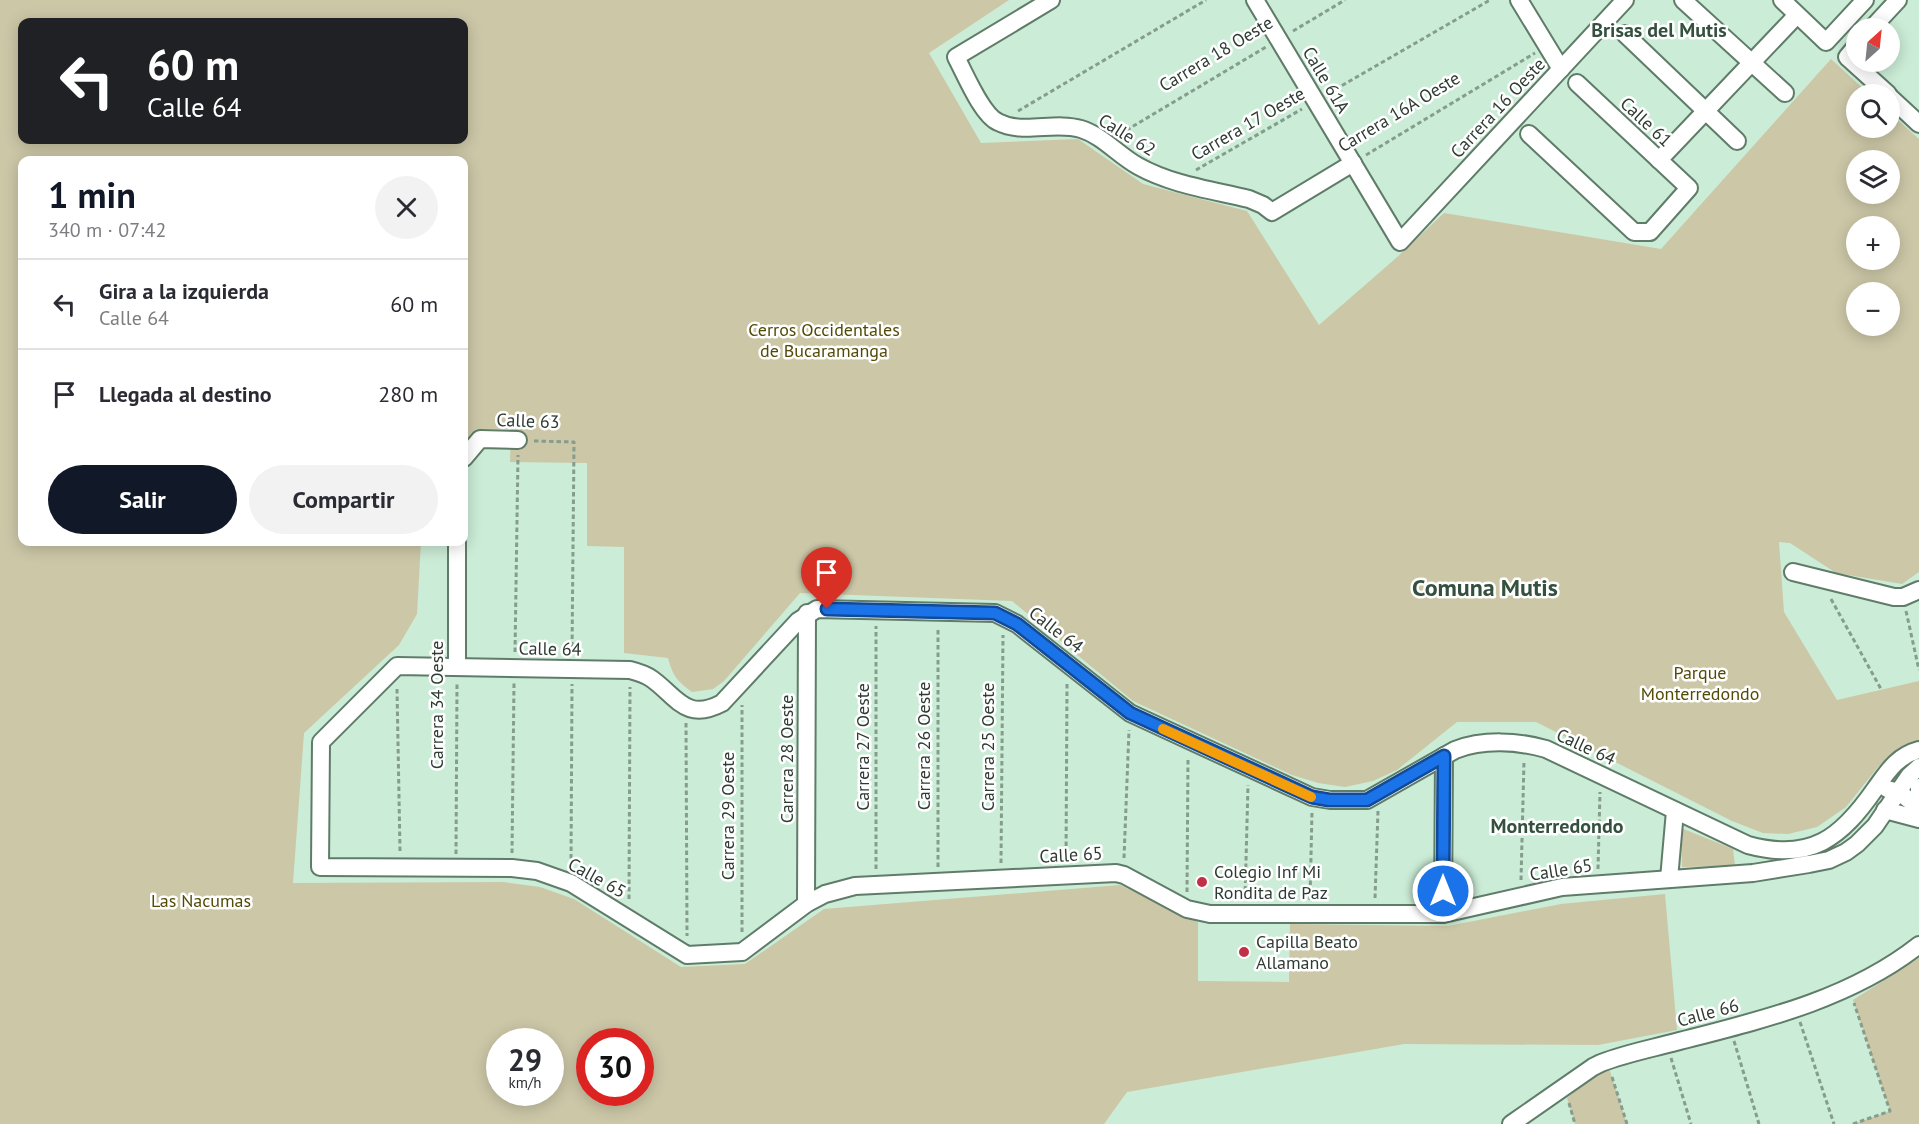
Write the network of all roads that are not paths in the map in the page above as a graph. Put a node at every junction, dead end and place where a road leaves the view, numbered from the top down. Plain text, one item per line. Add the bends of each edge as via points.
1 (1051, 0) edge
2 (1255, 0) edge
3 (1519, 0) edge
4 (1625, 0) edge
5 (1683, 0) edge
6 (1782, 0) edge
7 (1865, 0) edge
8 (1889, 3) edge
9 (1797, 15) junction
10 (1879, 18) edge
11 (1625, 34) dead end
12 (1752, 63) junction
13 (1561, 69) junction
14 (1869, 72) edge
15 (1577, 83) dead end
16 (1879, 84) edge
17 (1785, 93) dead end
18 (1900, 105) edge
19 (1706, 111) junction
20 (1918, 120) edge
21 (1529, 134) dead end
22 (1737, 141) dead end
23 (1659, 160) junction
24 (1353, 163) junction
25 (1272, 212) joint
26 (1400, 242) joint
27 (518, 440) road end
28 (468, 453) edge
29 (458, 546) edge
30 (1793, 572) dead end
31 (1919, 590) edge
32 (807, 613) junction
33 (457, 667) junction
34 (1919, 750) edge
35 (1444, 756) junction
36 (1919, 767) edge
37 (1919, 787) edge
38 (1898, 791) junction
39 (1873, 792) junction
40 (1919, 792) edge
41 (1919, 808) edge
42 (1885, 810) junction
43 (1675, 811) junction
44 (1919, 819) edge
45 (1748, 845) junction
46 (320, 867) joint
47 (1752, 873) junction
48 (1670, 879) junction
49 (806, 904) junction
50 (1443, 914) junction
51 (1919, 945) edge
52 (1511, 1124) edge

1 - 25 street, Calle 62 via 956,57 989,116 1012,126 1078,128 1156,175 1249,199
2 - 24 street, Calle 61A
3 - 13 street
4 - 13 street, Carrera 16 Oeste
5 - 12 street
6 - 9 street
7 - 9 street via 1826,42
8 - 10 street
9 - 12 street
11 - 19 street
12 - 17 street
12 - 19 street
13 - 26 street, Carrera 16 Oeste
14 - 16 street
15 - 23 street, Calle 61
18 - 20 street
19 - 22 street
19 - 23 street
21 - 23 street, Calle 61 via 1634,232 1650,232 1689,188
24 - 25 street, Carrera 16A Oeste
24 - 26 street, Calle 61A
27 - 28 street, Calle 63 via 480,439
29 - 33 street, Carrera 34 Oeste
30 - 31 street via 1885,595 1903,597
32 - 33 street, Calle 64 via 722,703 701,710 670,697 650,678 630,670
32 - 35 street, Calle 64 via 817,609 877,609 1003,615 1130,713 1312,797 1367,800
32 - 49 street, Carrera 28 Oeste
33 - 46 street, Calle 64 via 397,666 321,742
34 - 39 street via 1896,762
35 - 43 street, Calle 64 via 1483,742 1525,744 1546,749
35 - 50 street
36 - 38 street, Calle 65
37 - 40 street
38 - 39 street via 1884,788
38 - 41 street
38 - 42 street, Calle 65
39 - 45 street via 1842,831 1821,843 1797,849
42 - 44 street
42 - 47 street, Calle 65 via 1867,835 1846,852 1828,860
43 - 45 street, Calle 64
43 - 48 street
45 - 47 street via 1746,861
46 - 49 street, Calle 65 via 537,871 571,883 687,955 742,952
47 - 48 street, Calle 65
48 - 50 street, Calle 65 via 1562,887
49 - 50 street, Calle 65 via 844,888 1105,873 1124,874 1187,909 1210,914
51 - 52 street, Calle 66 via 1879,971 1796,1009 1593,1066

